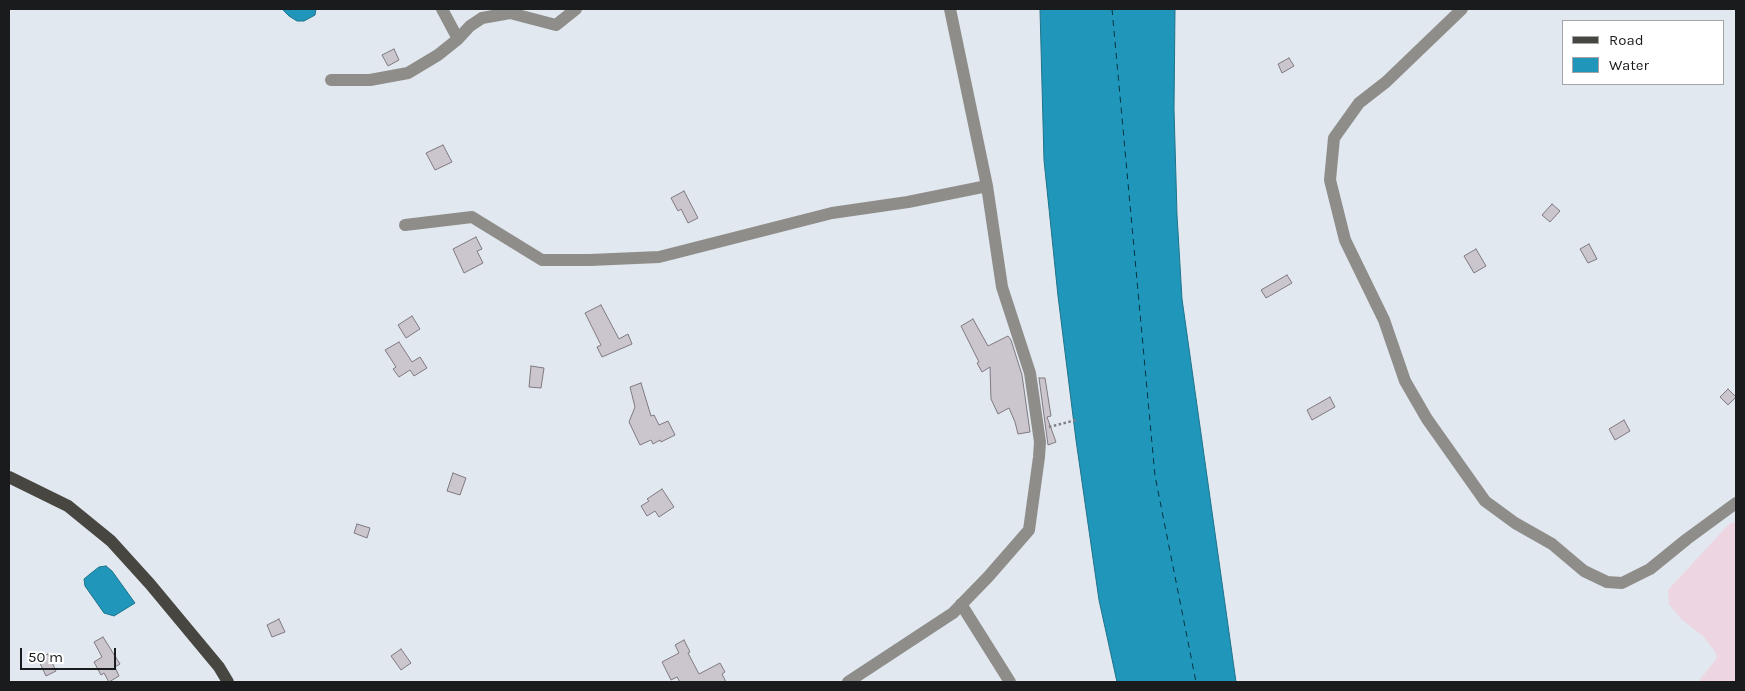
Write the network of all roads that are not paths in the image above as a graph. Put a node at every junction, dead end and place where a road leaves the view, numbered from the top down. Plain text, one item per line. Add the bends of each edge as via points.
1 (442, 9) edge
2 (576, 9) edge
3 (950, 9) edge
4 (1462, 9) edge
5 (458, 39) junction
6 (331, 80) dead end
7 (987, 186) junction
8 (405, 225) dead end
9 (9, 477) edge
10 (1736, 503) edge
11 (961, 604) junction
12 (228, 682) edge
13 (848, 682) edge
14 (1010, 682) edge

1 - 5 street
2 - 5 street via 556,25 510,14 482,18
3 - 7 street
4 - 10 street via 1386,82 1359,103 1334,138 1330,180 1345,240 1384,320 1405,381 1427,419 1484,501 1552,544 1584,571 1607,582 1622,583 1650,569
5 - 6 street via 408,73 370,80
7 - 8 street via 832,213 660,257 542,260 472,217
7 - 11 street via 1002,287 1030,372 1039,457 1030,530
9 - 12 main road via 68,506 111,541 219,667
11 - 13 street via 953,613
11 - 14 street

